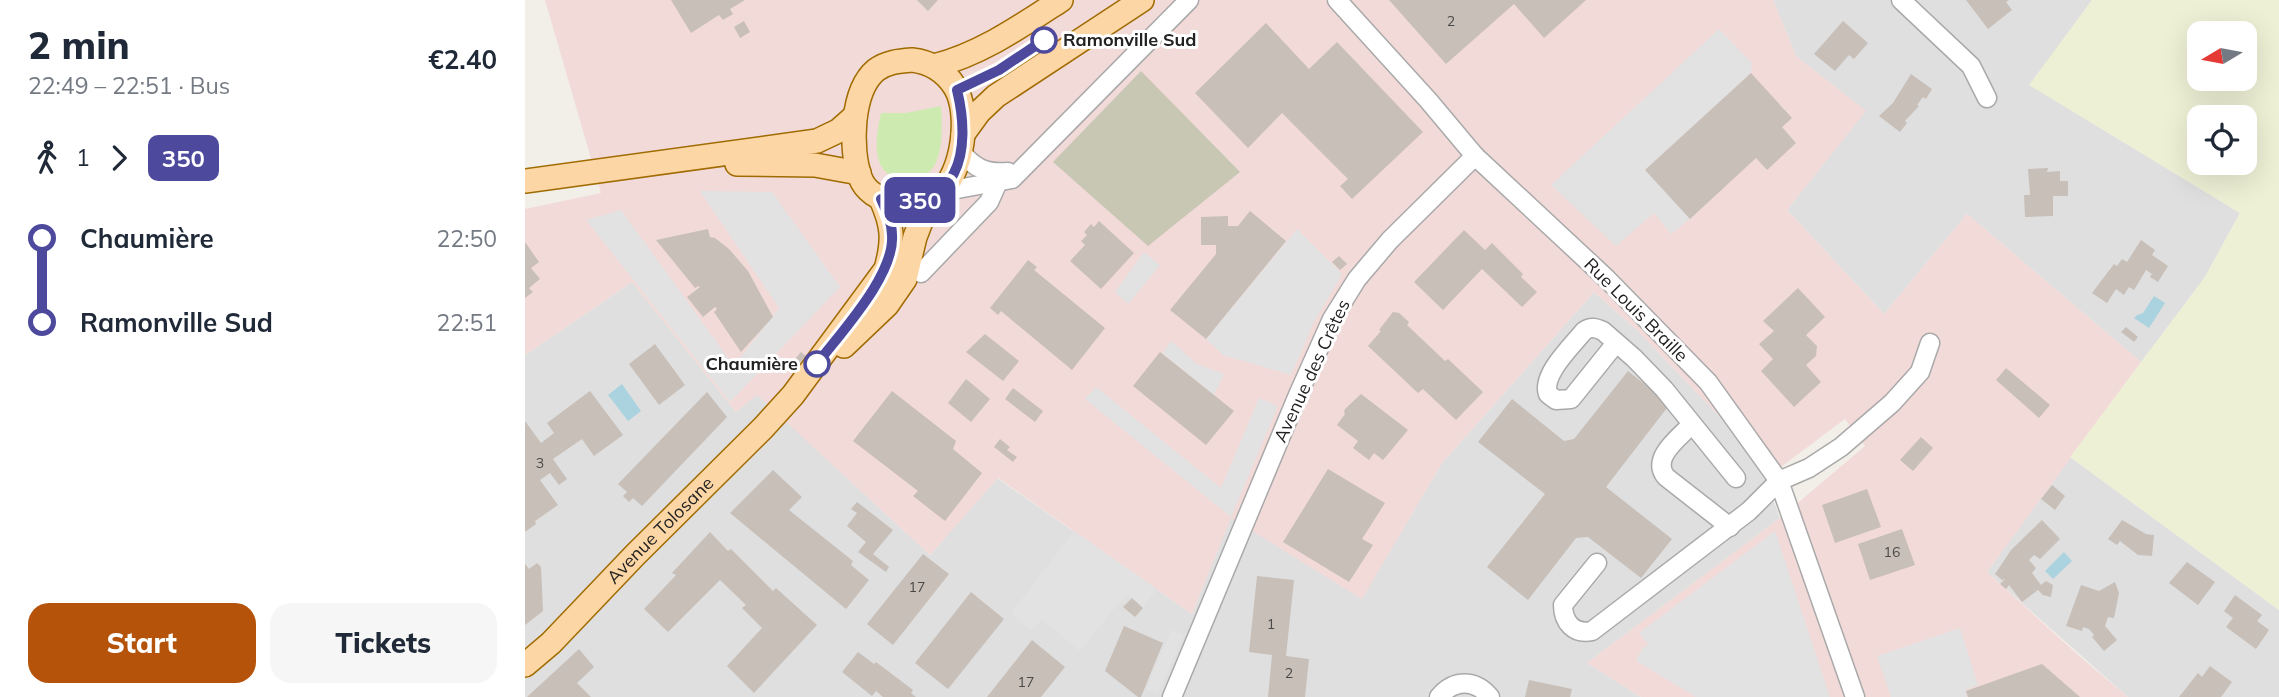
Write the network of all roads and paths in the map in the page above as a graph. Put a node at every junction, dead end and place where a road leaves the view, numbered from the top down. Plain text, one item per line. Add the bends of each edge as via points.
1 (1061, 0) edge
2 (1142, 0) edge
3 (1189, 0) edge
4 (1337, 0) edge
5 (1901, 0) edge
6 (934, 66) junction
7 (1987, 97) dead end
8 (855, 117) junction
9 (962, 143) junction
10 (1475, 156) junction
11 (619, 166) junction
12 (1021, 170) junction
13 (859, 173) junction
14 (525, 181) edge
15 (998, 182) junction
16 (935, 195) junction
17 (881, 199) junction
18 (921, 273) dead end
19 (1616, 342) dead end
20 (1930, 343) dead end
21 (793, 395) junction
22 (1692, 424) junction
23 (1736, 478) dead end
24 (1779, 481) junction
25 (1730, 527) junction
26 (1597, 563) dead end
27 (525, 665) edge
28 (1172, 697) edge
29 (1439, 697) edge
30 (1490, 697) edge
31 (1855, 697) edge

1 - 6 main road via 989,46
2 - 9 main road via 996,96 979,112
3 - 12 street
4 - 10 street
5 - 7 street via 1971,66
6 - 8 main road via 912,60 892,62 876,71 863,86
6 - 9 main road via 957,90
8 - 11 main road via 817,141
8 - 13 main road
9 - 12 street via 971,164 987,172
9 - 16 main road via 955,172
10 - 24 street, Rue Louis Braille via 1709,382
10 - 28 street, Avenue des Crêtes via 1390,240 1357,279 1332,319
11 - 13 main road via 765,163
11 - 14 main road
12 - 15 street via 1012,179
13 - 17 main road via 869,191
15 - 16 street
15 - 18 street via 989,202
16 - 17 main road
16 - 21 main road, Avenue Tolosane via 915,237 905,279 887,305
17 - 21 main road, Avenue Tolosane via 893,234 886,269
19 - 22 street
20 - 24 street via 1920,372 1892,403 1825,458
21 - 27 main road, Avenue Tolosane
22 - 23 street
22 - 25 street via 1661,459 1661,470
24 - 25 street
24 - 31 street, Rue Louis Braille
25 - 26 street via 1592,631 1582,633 1565,620 1563,605
29 - 30 street via 1458,683 1480,688

